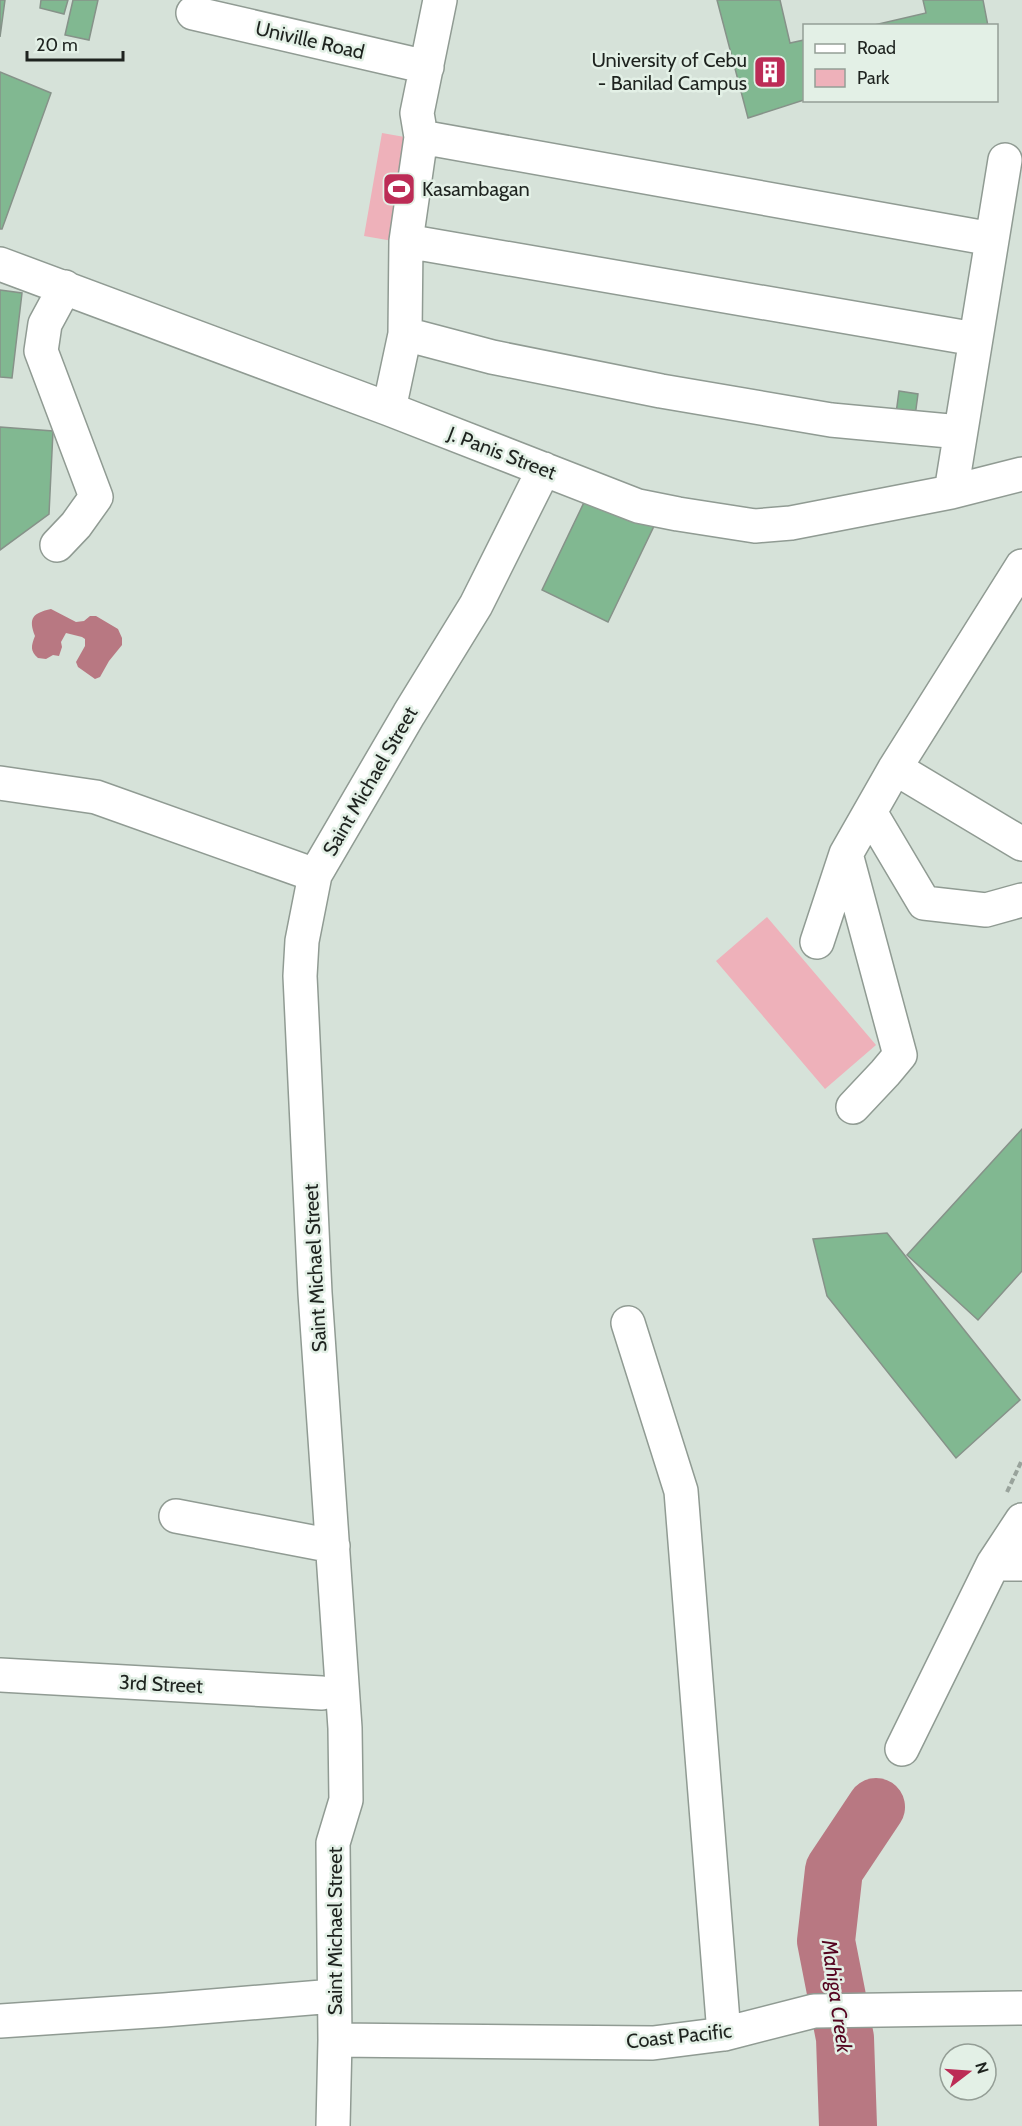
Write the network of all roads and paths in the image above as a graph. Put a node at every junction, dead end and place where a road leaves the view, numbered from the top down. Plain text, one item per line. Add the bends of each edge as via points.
1 (440, 0) edge
2 (193, 13) dead end
3 (427, 67) junction
4 (421, 137) junction
5 (1005, 160) dead end
6 (992, 239) junction
7 (406, 241) junction
8 (0, 264) edge
9 (64, 287) junction
10 (405, 334) junction
11 (975, 339) junction
12 (389, 409) junction
13 (960, 432) junction
14 (544, 469) junction
15 (1022, 474) edge
16 (951, 492) junction
17 (57, 545) dead end
18 (1022, 566) edge
19 (895, 768) junction
20 (0, 783) edge
21 (870, 812) junction
22 (1022, 844) edge
23 (846, 854) junction
24 (315, 875) junction
25 (1022, 900) edge
26 (817, 942) dead end
27 (853, 1107) dead end
28 (628, 1323) dead end
29 (176, 1516) dead end
30 (1022, 1521) edge
31 (333, 1545) junction
32 (1007, 1564) edge
33 (0, 1675) edge
34 (322, 1693) dead end
35 (902, 1749) dead end
36 (334, 1996) junction
37 (1022, 2008) edge
38 (0, 2021) edge
39 (724, 2034) junction
40 (335, 2040) junction
41 (324, 2126) edge
42 (333, 2126) edge

1 - 3 street
2 - 3 street, Univille Road
3 - 4 street via 417,113
4 - 6 street
4 - 7 street
5 - 6 street
6 - 11 street
7 - 10 street
7 - 11 street
8 - 9 street, J. Panis Street
9 - 12 street, J. Panis Street
9 - 17 street via 45,324 41,351 96,497
10 - 12 street
10 - 13 street via 492,357 661,391 831,420
11 - 13 street
12 - 14 street, J. Panis Street
13 - 16 street
14 - 16 street, J. Panis Street via 638,506 755,525 791,523
14 - 24 street, Saint Michael Street via 476,605
15 - 16 street, J. Panis Street
18 - 19 street
19 - 21 street
19 - 22 street
20 - 24 street via 96,796
21 - 23 street
21 - 25 street via 924,903 986,910
23 - 26 street
23 - 27 street via 900,1054
24 - 31 street, Saint Michael Street via 302,941 300,976 315,1293
28 - 39 street via 681,1491
29 - 31 street
30 - 32 street
31 - 36 street, Saint Michael Street via 346,1800 333,1843
32 - 35 street
33 - 34 street, 3rd Street
36 - 38 street
36 - 40 street, Saint Michael Street
37 - 39 street, Coast Pacific via 814,2011
39 - 40 street, Coast Pacific via 653,2043
40 - 42 street, Saint Michael Street
41 - 42 street

